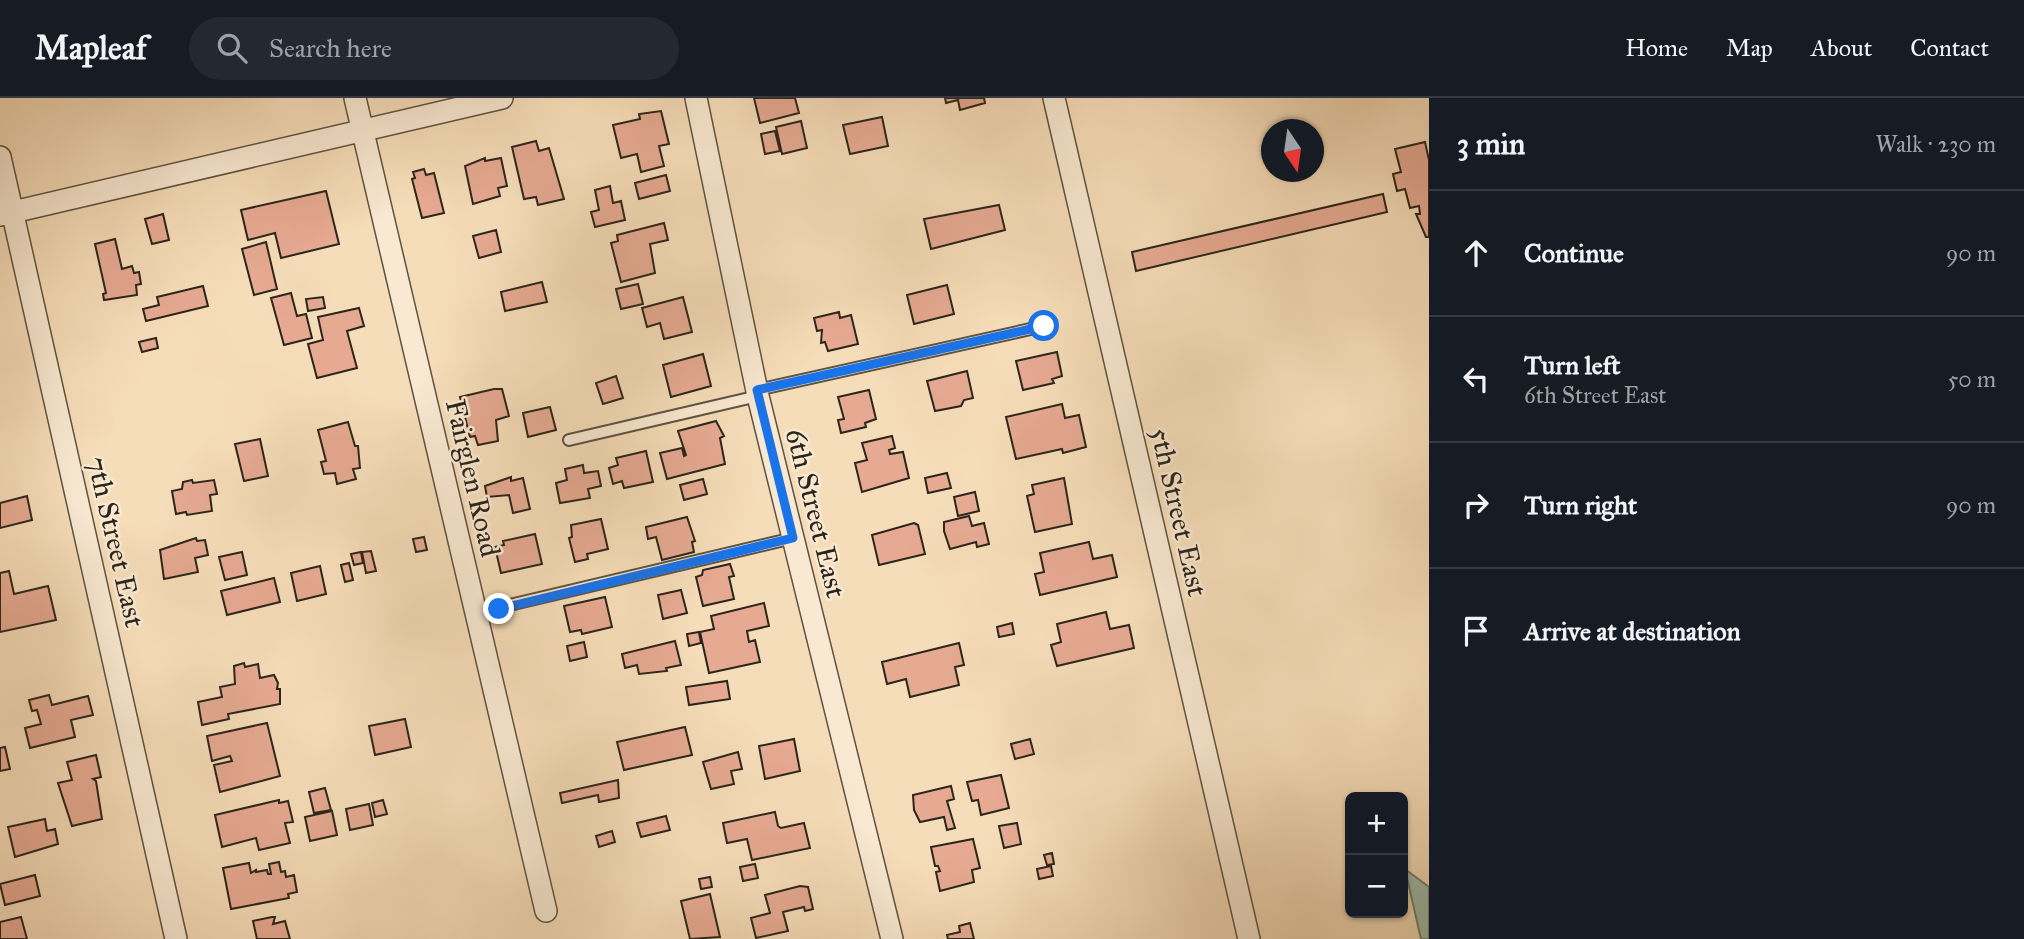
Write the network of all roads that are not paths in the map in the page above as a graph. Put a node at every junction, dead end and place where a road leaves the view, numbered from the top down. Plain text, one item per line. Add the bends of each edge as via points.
1 (355, 98) edge
2 (502, 98) edge
3 (696, 98) edge
4 (1054, 98) edge
5 (363, 131) junction
6 (0, 158) edge
7 (6, 213) edge
8 (1044, 326) dead end
9 (757, 393) junction
10 (569, 440) dead end
11 (793, 538) junction
12 (476, 613) junction
13 (546, 911) dead end
14 (176, 939) edge
15 (892, 939) edge
16 (1249, 939) edge

1 - 5 street, Fairglen Road
2 - 5 street
3 - 9 street, 6th Street East
4 - 16 street, 5th Street East
5 - 7 street
5 - 12 street, Fairglen Road
6 - 7 street, 7th Street East
7 - 14 street, 7th Street East
8 - 9 lane
9 - 10 lane
9 - 11 street, 6th Street East
11 - 12 lane
11 - 15 street, 6th Street East
12 - 13 street, Fairglen Road

